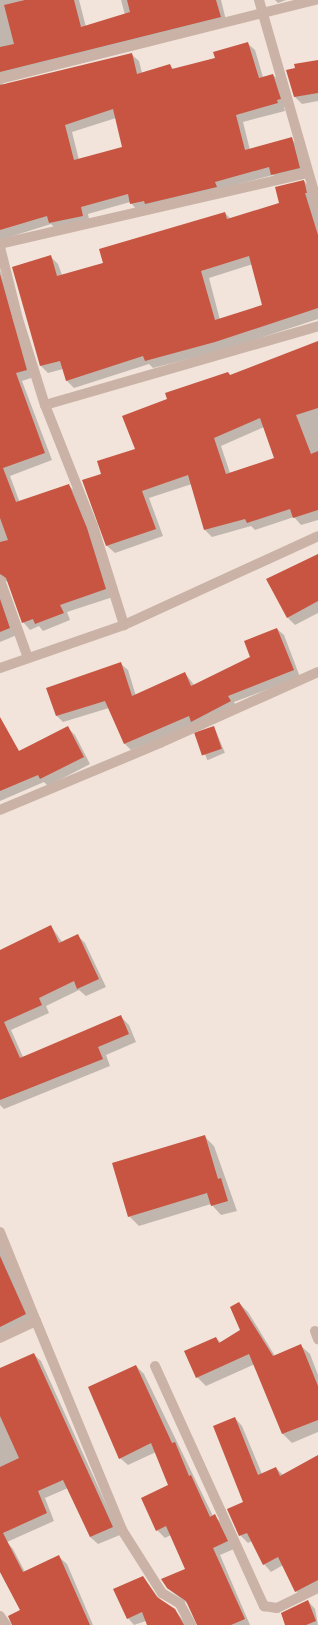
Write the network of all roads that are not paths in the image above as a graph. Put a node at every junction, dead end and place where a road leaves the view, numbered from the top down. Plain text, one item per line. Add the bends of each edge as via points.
1 (259, 0) edge
2 (315, 0) edge
3 (263, 14) junction
4 (0, 79) edge
5 (307, 173) junction
6 (318, 206) edge
7 (0, 246) edge
8 (318, 326) edge
9 (45, 405) junction
10 (318, 536) edge
11 (0, 580) edge
12 (124, 626) junction
13 (28, 658) junction
14 (0, 668) edge
15 (318, 672) edge
16 (0, 810) edge
17 (0, 1232) edge
18 (36, 1321) junction
19 (0, 1338) edge
20 (155, 1366) dead end
21 (318, 1588) edge
22 (0, 1616) edge
23 (6, 1625) edge
24 (191, 1625) edge

1 - 3 street
2 - 3 street
3 - 4 street
3 - 5 street
5 - 6 street
5 - 7 street
7 - 9 street via 18,319
8 - 9 street
9 - 12 street via 93,526
10 - 12 street
11 - 13 street
12 - 13 street
13 - 14 street
15 - 16 street via 160,743
17 - 18 street
18 - 19 street
18 - 24 street via 122,1530 162,1593 180,1604
20 - 21 street via 264,1606 277,1608
22 - 23 street

